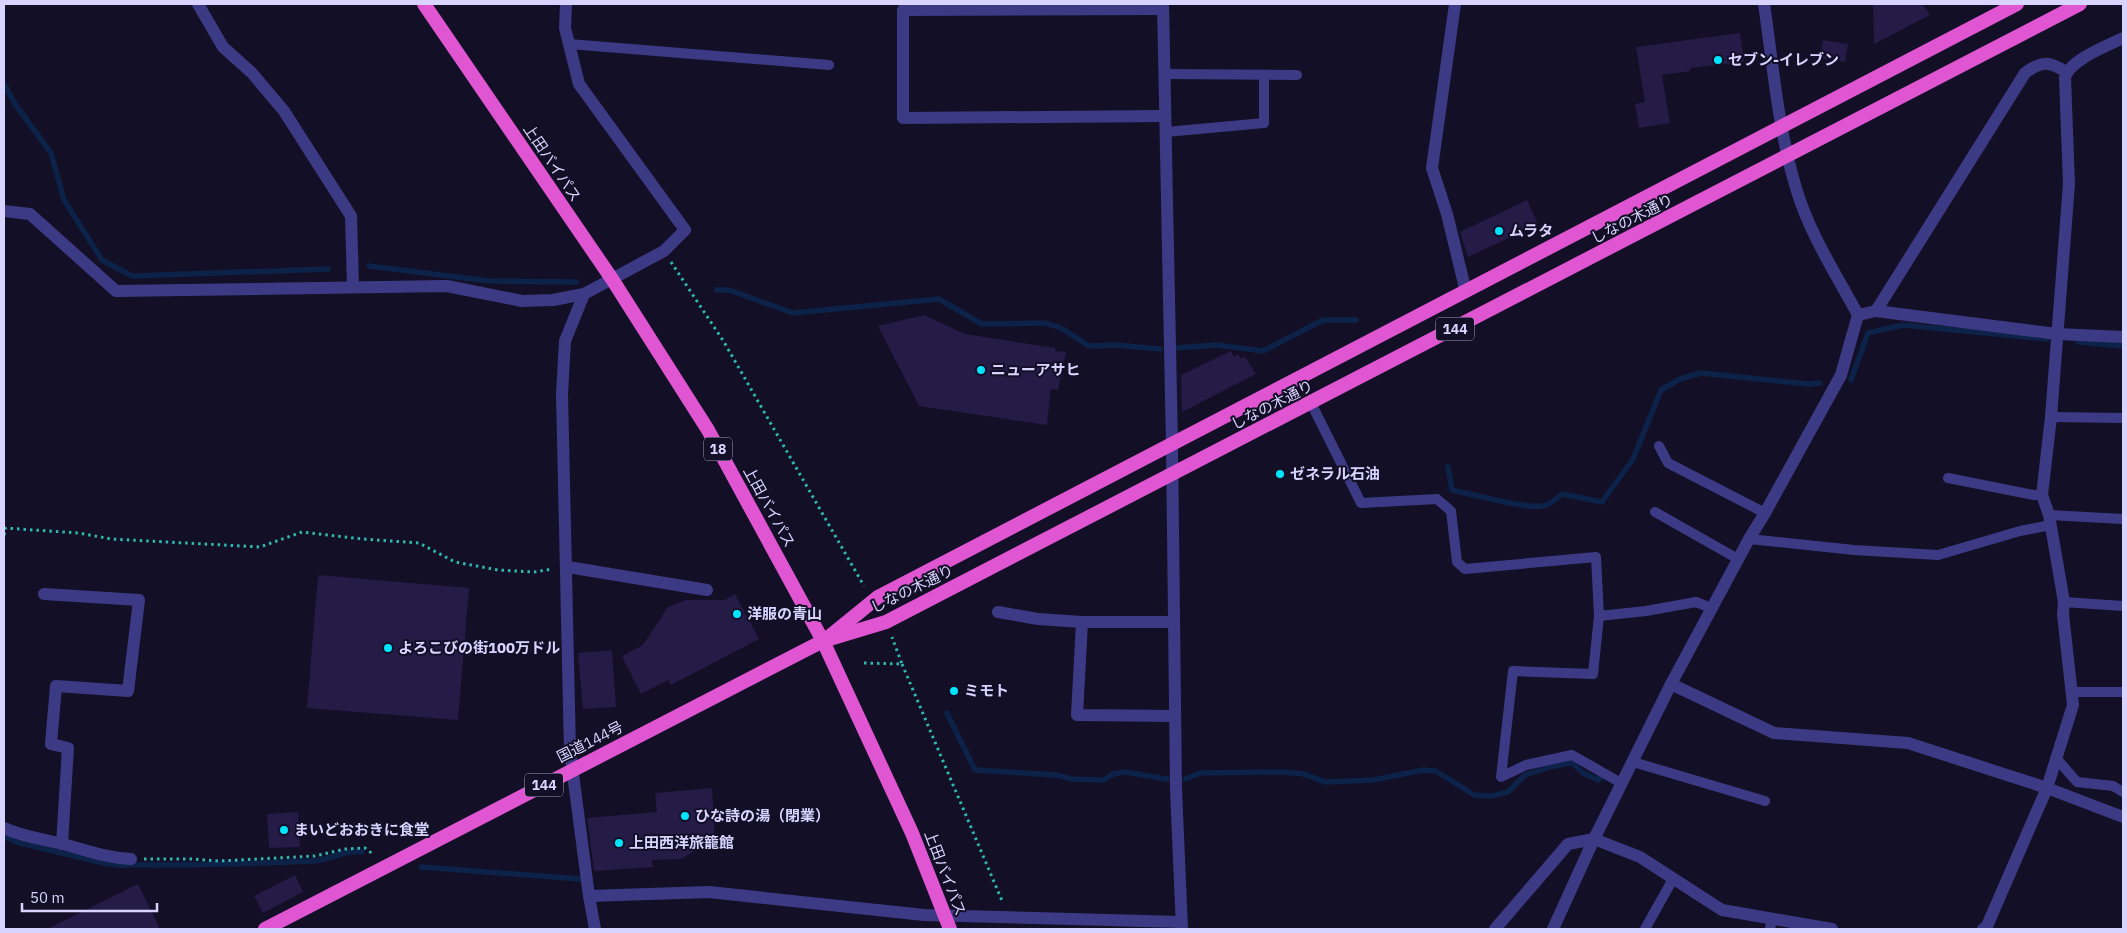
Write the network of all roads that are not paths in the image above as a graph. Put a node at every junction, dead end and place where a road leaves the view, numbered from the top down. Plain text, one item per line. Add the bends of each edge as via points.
1 (198, 4) edge
2 (424, 4) edge
3 (566, 4) edge
4 (1455, 4) edge
5 (1764, 4) edge
6 (2016, 4) edge
7 (2080, 4) edge
8 (1163, 6) edge
9 (976, 7) edge
10 (1072, 7) edge
11 (2123, 38) edge
12 (569, 44) junction
13 (828, 65) dead end
14 (2066, 72) junction
15 (1165, 74) junction
16 (1264, 75) junction
17 (1297, 75) dead end
18 (1165, 116) junction
19 (1782, 127) junction
20 (1166, 132) junction
21 (1788, 156) junction
22 (4, 211) edge
23 (612, 279) junction
24 (353, 286) junction
25 (1466, 292) junction
26 (584, 294) junction
27 (1876, 311) junction
28 (1858, 315) junction
29 (2057, 334) junction
30 (2123, 337) edge
31 (1312, 402) junction
32 (2051, 417) junction
33 (2123, 418) edge
34 (1172, 445) junction
35 (1659, 446) dead end
36 (1172, 475) junction
37 (1948, 478) dead end
38 (2042, 495) junction
39 (1655, 512) dead end
40 (1765, 513) junction
41 (2123, 519) edge
42 (2050, 520) junction
43 (1749, 539) junction
44 (1738, 559) junction
45 (568, 567) junction
46 (707, 590) dead end
47 (44, 594) dead end
48 (2064, 602) junction
49 (2123, 606) edge
50 (1711, 608) junction
51 (998, 612) dead end
52 (1599, 616) junction
53 (1082, 622) junction
54 (1174, 622) junction
55 (824, 641) junction
56 (1671, 684) junction
57 (2071, 692) junction
58 (2123, 692) edge
59 (1175, 716) junction
60 (2056, 758) junction
61 (1632, 762) junction
62 (574, 769) junction
63 (1621, 783) junction
64 (2047, 788) junction
65 (2123, 792) edge
66 (1765, 801) dead end
67 (2123, 817) edge
68 (4, 828) edge
69 (1594, 838) junction
70 (62, 844) junction
71 (131, 859) road end
72 (1673, 878) junction
73 (588, 896) junction
74 (944, 915) junction
75 (1771, 924) edge
76 (1181, 926) edge
77 (265, 929) edge
78 (595, 929) edge
79 (950, 929) edge
80 (1495, 929) edge
81 (1553, 929) edge
82 (1645, 929) edge
83 (1832, 929) edge
84 (1983, 929) edge

1 - 24 street via 223,46 252,72 284,111 351,216
2 - 23 highway, 上田バイパス / 18
3 - 12 street via 565,28
4 - 25 street via 1432,168
5 - 19 street
6 - 19 highway, しなの木通り / 144
7 - 21 highway, しなの木通り / 144
8 - 10 street
8 - 15 street
9 - 10 street
9 - 18 street via 903,10 903,118
11 - 14 street via 2074,64
12 - 13 lane
12 - 23 street via 579,84 685,230 664,251
14 - 27 street via 2054,64 2043,63 2024,73
14 - 29 street via 2069,184
15 - 16 lane
15 - 18 street
16 - 17 lane
16 - 20 lane via 1264,123
18 - 20 street
19 - 21 street
19 - 25 highway, しなの木通り / 144
20 - 34 street
21 - 28 street via 1807,218
21 - 31 highway, しなの木通り / 144
22 - 24 street via 30,214 116,291
23 - 26 street
23 - 55 highway, 上田バイパス / 18 via 708,430
24 - 26 street via 447,286 522,301
25 - 34 highway, しなの木通り / 144
26 - 45 street via 565,341 562,394
27 - 28 street
27 - 29 street
28 - 40 street via 1841,375
29 - 30 street
29 - 32 street
31 - 36 highway, しなの木通り / 144
31 - 52 lane via 1361,503 1437,499 1451,511 1457,562 1465,569 1596,556
32 - 33 lane
32 - 38 street
34 - 36 street
34 - 55 highway, しなの木通り / 144 via 878,597
35 - 40 lane via 1668,463
36 - 54 street
36 - 55 highway, しなの木通り / 144 via 886,622
37 - 38 lane
38 - 42 street
39 - 44 lane
40 - 43 street
41 - 42 lane
42 - 43 lane via 2020,532 1938,555
42 - 48 street
43 - 44 street
44 - 50 street
45 - 46 street
45 - 62 street via 570,751
47 - 70 street via 139,600 128,691 56,686 51,744 68,748
48 - 49 lane
48 - 57 street
50 - 52 lane via 1696,602 1646,612
50 - 56 street
51 - 53 street via 1038,620
52 - 63 lane via 1593,674 1513,670 1501,777 1526,765 1572,755
53 - 54 street
53 - 59 street via 1076,715
54 - 59 street
55 - 62 highway, 国道144号 / 144
55 - 74 highway, 上田バイパス / 18 via 912,833
56 - 61 street
56 - 64 street via 1774,733 1908,743
57 - 58 lane
57 - 60 street via 2072,705
59 - 76 street
60 - 64 street
60 - 65 lane via 2077,782 2113,786
61 - 63 street
61 - 66 lane
62 - 73 street
62 - 77 highway, 国道144号 / 144
63 - 69 street
64 - 67 street
64 - 84 street
68 - 70 street via 16,834
69 - 72 street via 1640,857
69 - 80 street via 1568,844
69 - 81 street
70 - 71 street via 114,858
72 - 75 street via 1722,910
72 - 82 lane
73 - 74 street via 709,892
73 - 78 street
74 - 76 street
74 - 79 highway, 上田バイパス / 18
75 - 83 street

